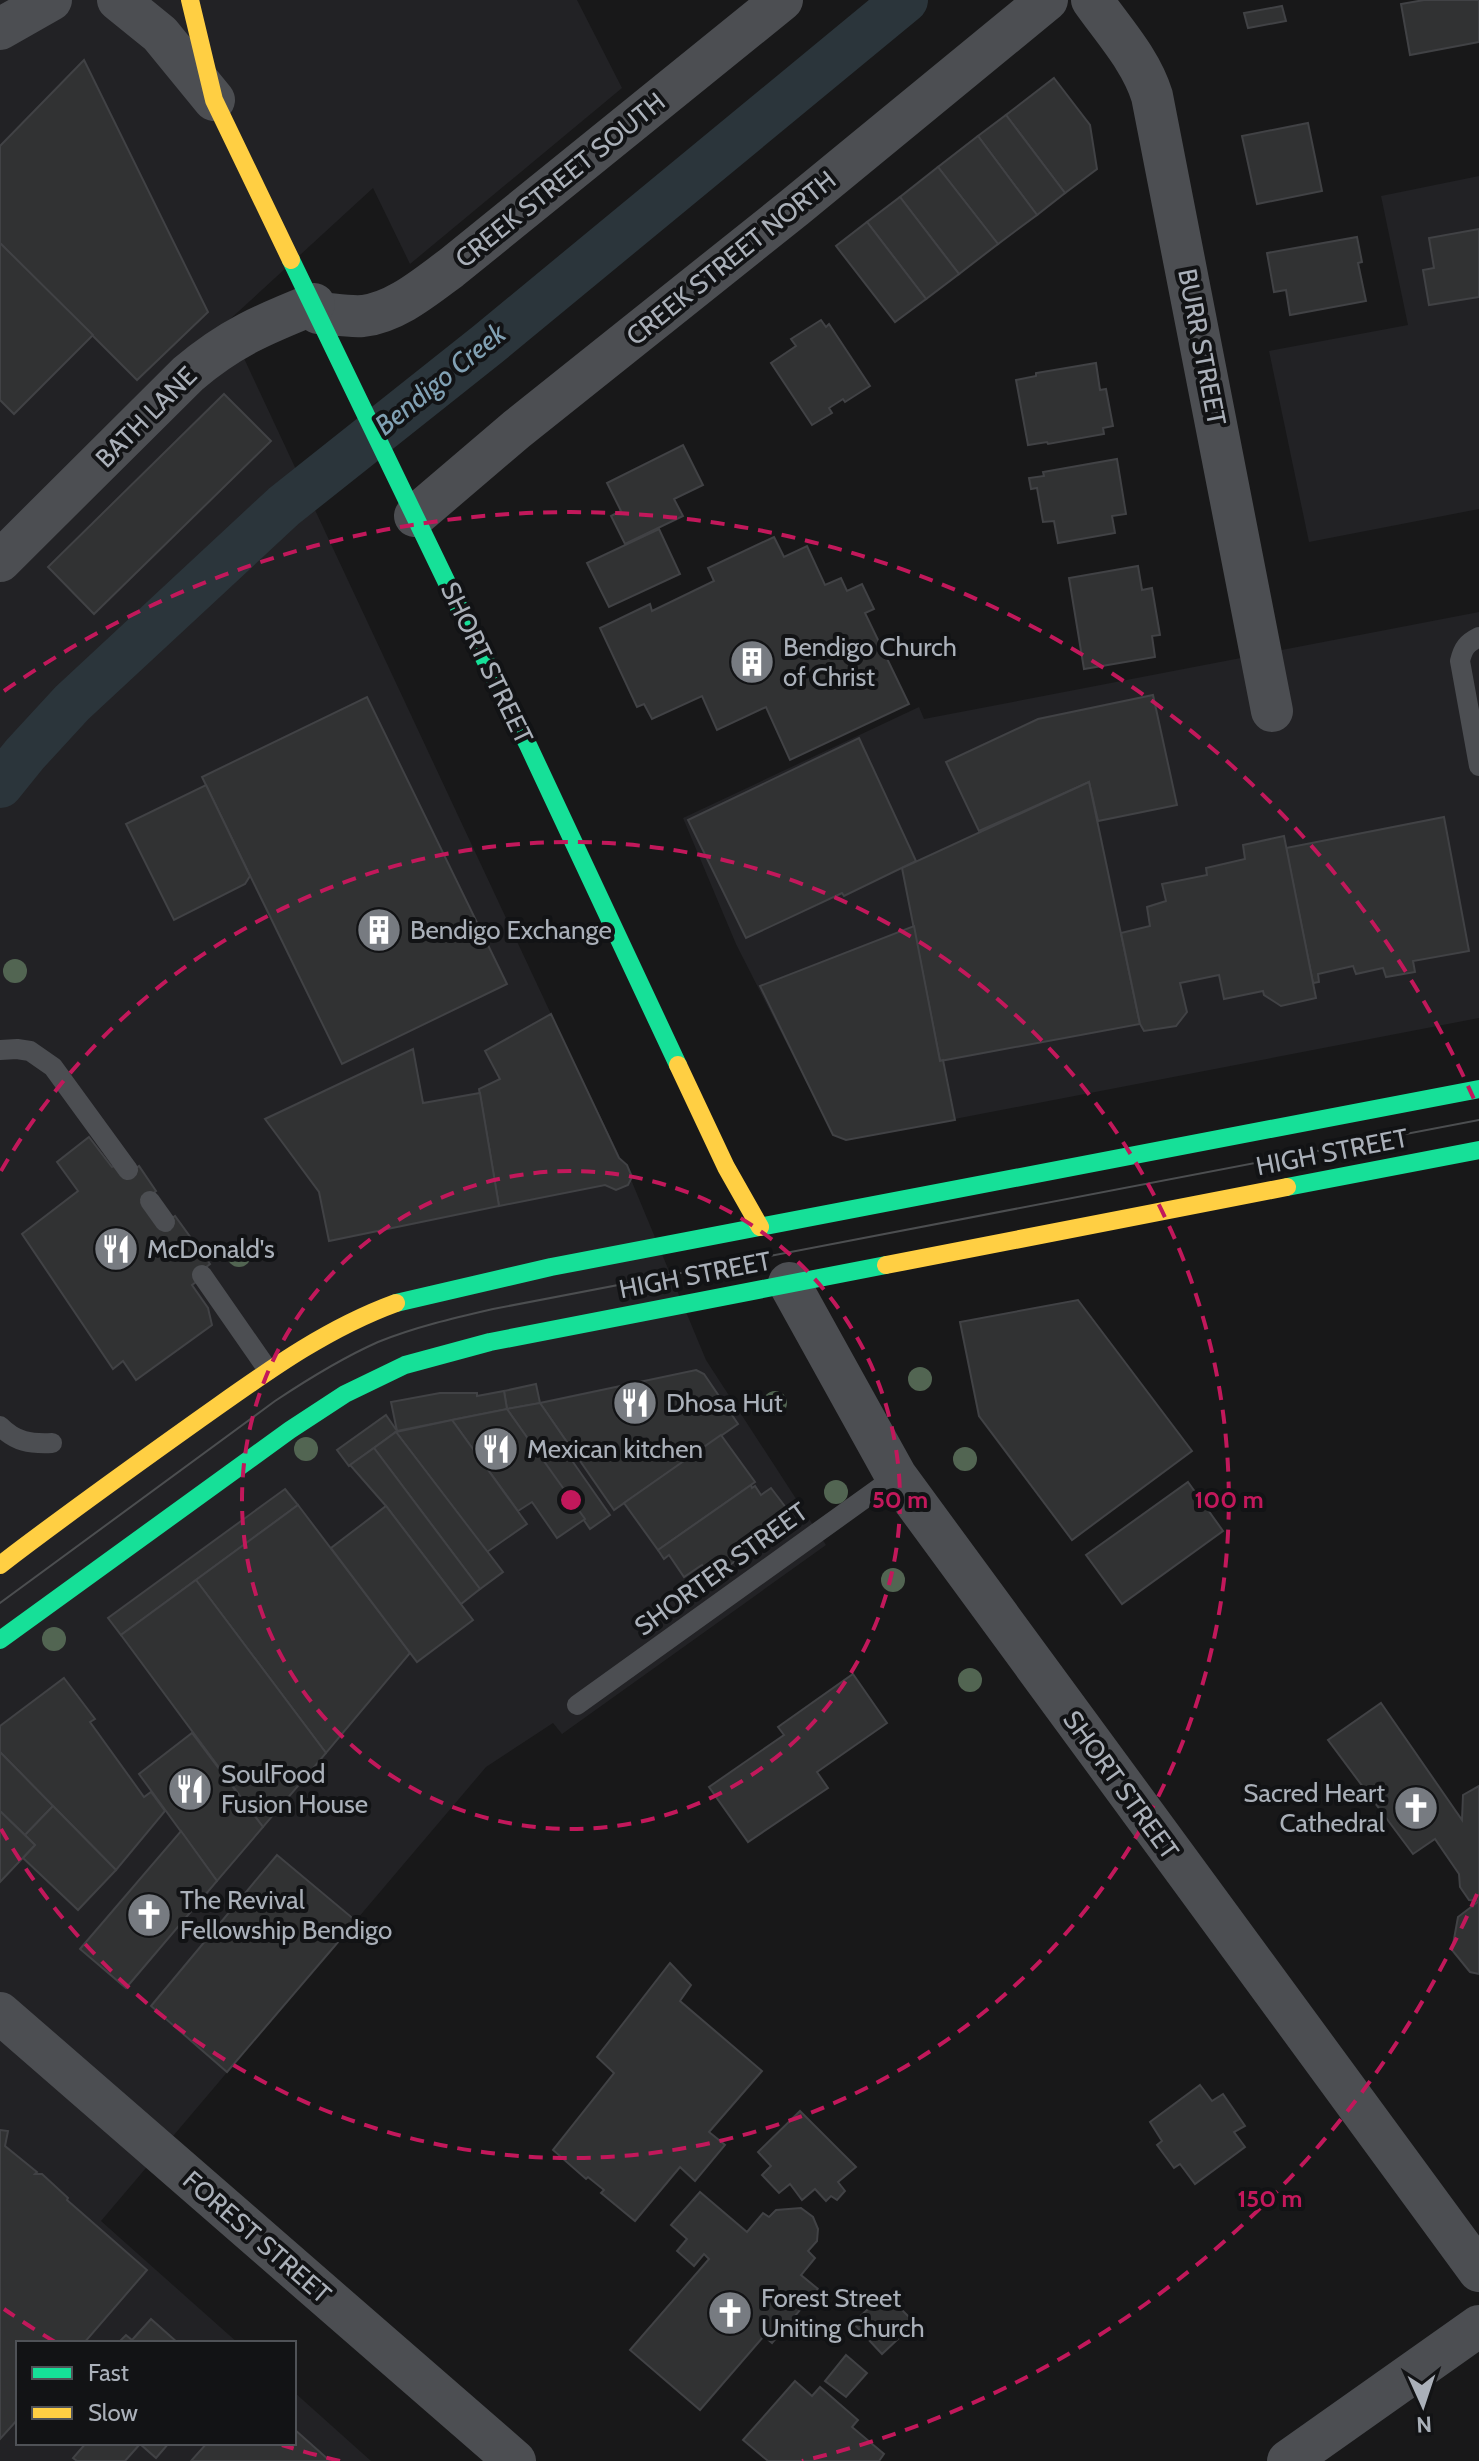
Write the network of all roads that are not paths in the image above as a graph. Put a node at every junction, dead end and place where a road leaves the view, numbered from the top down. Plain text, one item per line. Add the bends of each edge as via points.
1 (51, 0) edge
2 (118, 0) edge
3 (190, 0) edge
4 (782, 0) edge
5 (1047, 0) edge
6 (1092, 0) edge
7 (0, 29) edge
8 (214, 100) junction
9 (316, 308) junction
10 (407, 500) junction
11 (0, 561) edge
12 (1479, 637) edge
13 (1272, 711) dead end
14 (1479, 766) edge
15 (0, 1050) edge
16 (1479, 1089) edge
17 (1479, 1150) edge
18 (128, 1170) dead end
19 (150, 1201) dead end
20 (165, 1222) dead end
21 (760, 1227) junction
22 (770, 1246) dead end
23 (202, 1275) dead end
24 (785, 1276) junction
25 (268, 1370) junction
26 (0, 1426) edge
27 (52, 1443) dead end
28 (896, 1476) junction
29 (0, 1565) edge
30 (0, 1640) edge
31 (577, 1705) dead end
32 (0, 2013) edge
33 (1479, 2271) edge
34 (1479, 2326) edge
35 (515, 2461) edge
36 (1288, 2461) edge

1 - 7 street
2 - 8 street, SHORT STREET via 160,34
3 - 8 main road, SHORT STREET
4 - 9 street, CREEK STREET SOUTH via 425,286 385,311 361,316
5 - 10 street, CREEK STREET NORTH via 517,429
6 - 13 street, BURR STREET via 1149,84
8 - 9 main road, SHORT STREET
9 - 10 main road, SHORT STREET
9 - 11 street, BATH LANE via 253,329 209,356
10 - 21 main road, SHORT STREET via 726,1167
12 - 14 lane via 1468,643 1460,661
15 - 18 lane via 30,1051 53,1067
16 - 21 main road, HIGH STREET
17 - 24 main road, HIGH STREET
19 - 20 lane
21 - 22 main road, SHORT STREET
21 - 25 main road, HIGH STREET via 430,1293 374,1311
23 - 25 lane
24 - 28 street, SHORT STREET
24 - 30 main road, HIGH STREET via 490,1342 373,1378 129,1537
25 - 29 main road, HIGH STREET via 100,1501
26 - 27 lane via 21,1441
28 - 31 lane, SHORTER STREET
28 - 33 street, SHORT STREET
32 - 35 street, FOREST STREET
34 - 36 street

